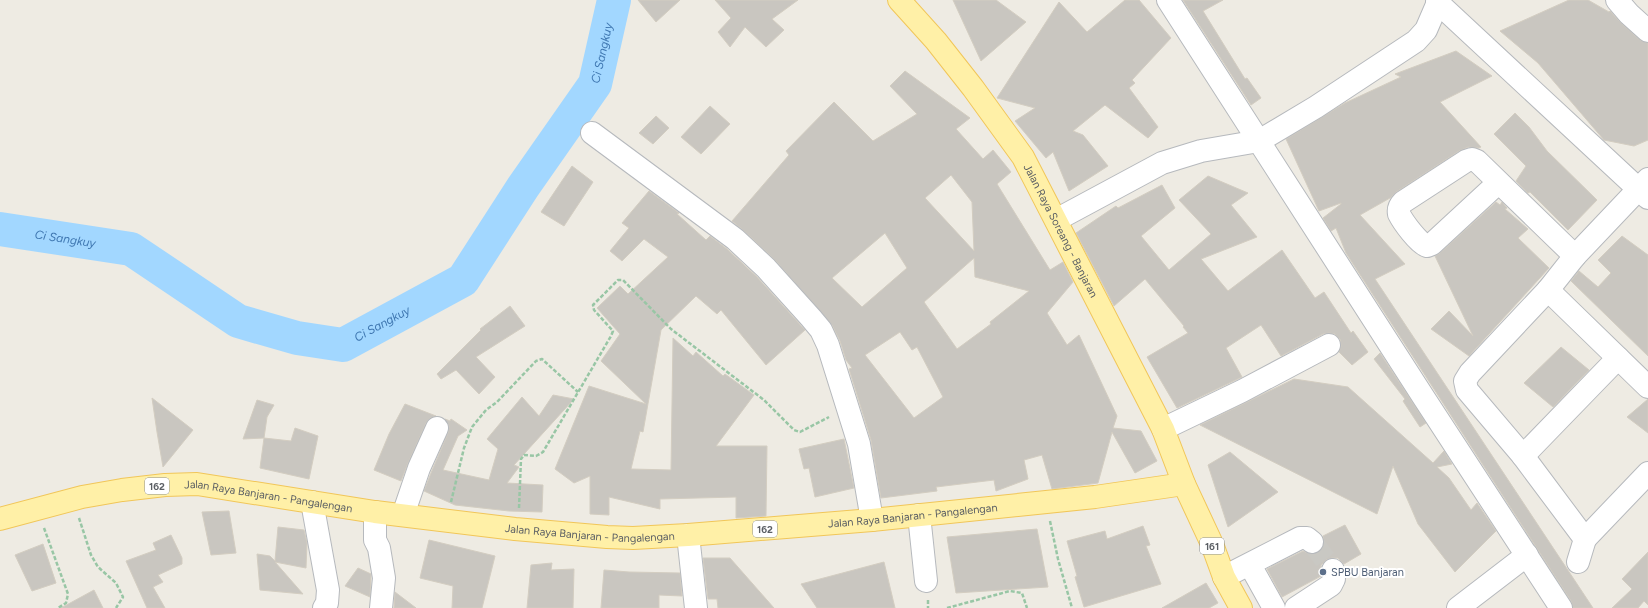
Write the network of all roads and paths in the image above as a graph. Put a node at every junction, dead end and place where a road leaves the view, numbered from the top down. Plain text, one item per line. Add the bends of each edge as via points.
1 (899, 0) edge
2 (1168, 0) edge
3 (1617, 0) edge
4 (1438, 1) edge
5 (1648, 31) edge
6 (592, 132) dead end
7 (1259, 141) junction
8 (1498, 184) dead end
9 (1645, 188) edge
10 (1056, 220) junction
11 (1575, 256) junction
12 (1548, 290) junction
13 (1329, 346) dead end
14 (1618, 358) junction
15 (1648, 387) edge
16 (578, 392) junction
17 (847, 408) junction
18 (437, 428) dead end
19 (1163, 429) junction
20 (1523, 456) junction
21 (1648, 473) edge
22 (1184, 484) junction
23 (74, 500) junction
24 (314, 502) junction
25 (1046, 502) junction
26 (37, 509) junction
27 (375, 512) junction
28 (403, 515) junction
29 (919, 515) junction
30 (0, 519) edge
31 (447, 520) junction
32 (872, 520) junction
33 (518, 530) junction
34 (688, 535) junction
35 (1585, 540) junction
36 (1312, 542) dead end
37 (1527, 555) junction
38 (1578, 562) dead end
39 (1250, 565) junction
40 (1333, 570) dead end
41 (1224, 577) junction
42 (926, 581) dead end
43 (1237, 607) edge
44 (58, 608) edge
45 (116, 608) edge
46 (324, 608) edge
47 (381, 608) edge
48 (696, 608) edge
49 (947, 608) edge
50 (1027, 608) edge
51 (1072, 608) edge
52 (1274, 608) edge
53 (1296, 608) edge
54 (1458, 608) edge
55 (1561, 608) edge

1 - 10 main road, Jalan Raya Soreang - Banjaran / 161 via 936,41 999,122 1023,157
2 - 7 street
3 - 5 street via 1628,14
4 - 7 street via 1426,30 1416,41
4 - 9 street
6 - 17 street via 735,239 766,268 821,330
7 - 10 street via 1201,151 1162,163
7 - 37 street
8 - 11 street
9 - 11 street
10 - 19 main road, Jalan Raya Soreang - Banjaran / 161
11 - 12 street
12 - 14 street
12 - 20 street via 1465,381 1467,390
13 - 19 street
14 - 15 street
14 - 20 street
16 - 17 path via 613,331 594,310 593,305 618,280 623,280 671,329 764,400 794,430 800,432
16 - 31 path via 542,359 536,361 472,427 464,448
16 - 33 path via 543,452 536,456 524,455 521,459
17 - 32 street via 859,444
18 - 28 street via 419,468
19 - 22 main road, Jalan Raya Soreang - Banjaran / 161
20 - 35 street
21 - 35 street
22 - 25 main road, Jalan Raya Banjaran - Pangalengan / 162 via 1132,493
22 - 41 main road, 161 via 1212,544
23 - 24 main road, Jalan Raya Banjaran - Pangalengan / 162 via 122,490 197,484
23 - 26 main road, Jalan Raya Banjaran - Pangalengan / 162
23 - 45 path via 91,555 98,567 116,583 123,597
24 - 27 main road, Jalan Raya Banjaran - Pangalengan / 162
24 - 46 street via 328,590
25 - 29 main road, Jalan Raya Banjaran - Pangalengan / 162
25 - 51 path
26 - 30 main road, Jalan Raya Banjaran - Pangalengan / 162
26 - 44 path via 68,594 66,603
27 - 28 main road, Jalan Raya Banjaran - Pangalengan / 162
27 - 47 street via 375,540 379,548 384,578
28 - 31 main road, Jalan Raya Banjaran - Pangalengan / 162
29 - 32 main road, Jalan Raya Banjaran - Pangalengan / 162
29 - 42 street
31 - 33 main road, Jalan Raya Banjaran - Pangalengan / 162
32 - 34 main road, Jalan Raya Banjaran - Pangalengan / 162
33 - 34 main road, Jalan Raya Banjaran - Pangalengan / 162 via 633,538
34 - 48 street
35 - 38 street
36 - 39 street via 1307,538 1300,538
37 - 54 street
37 - 55 street
39 - 41 street
39 - 52 street
40 - 53 street via 1334,579 1331,585
41 - 43 main road, 161
49 - 50 path via 1010,591 1022,593

